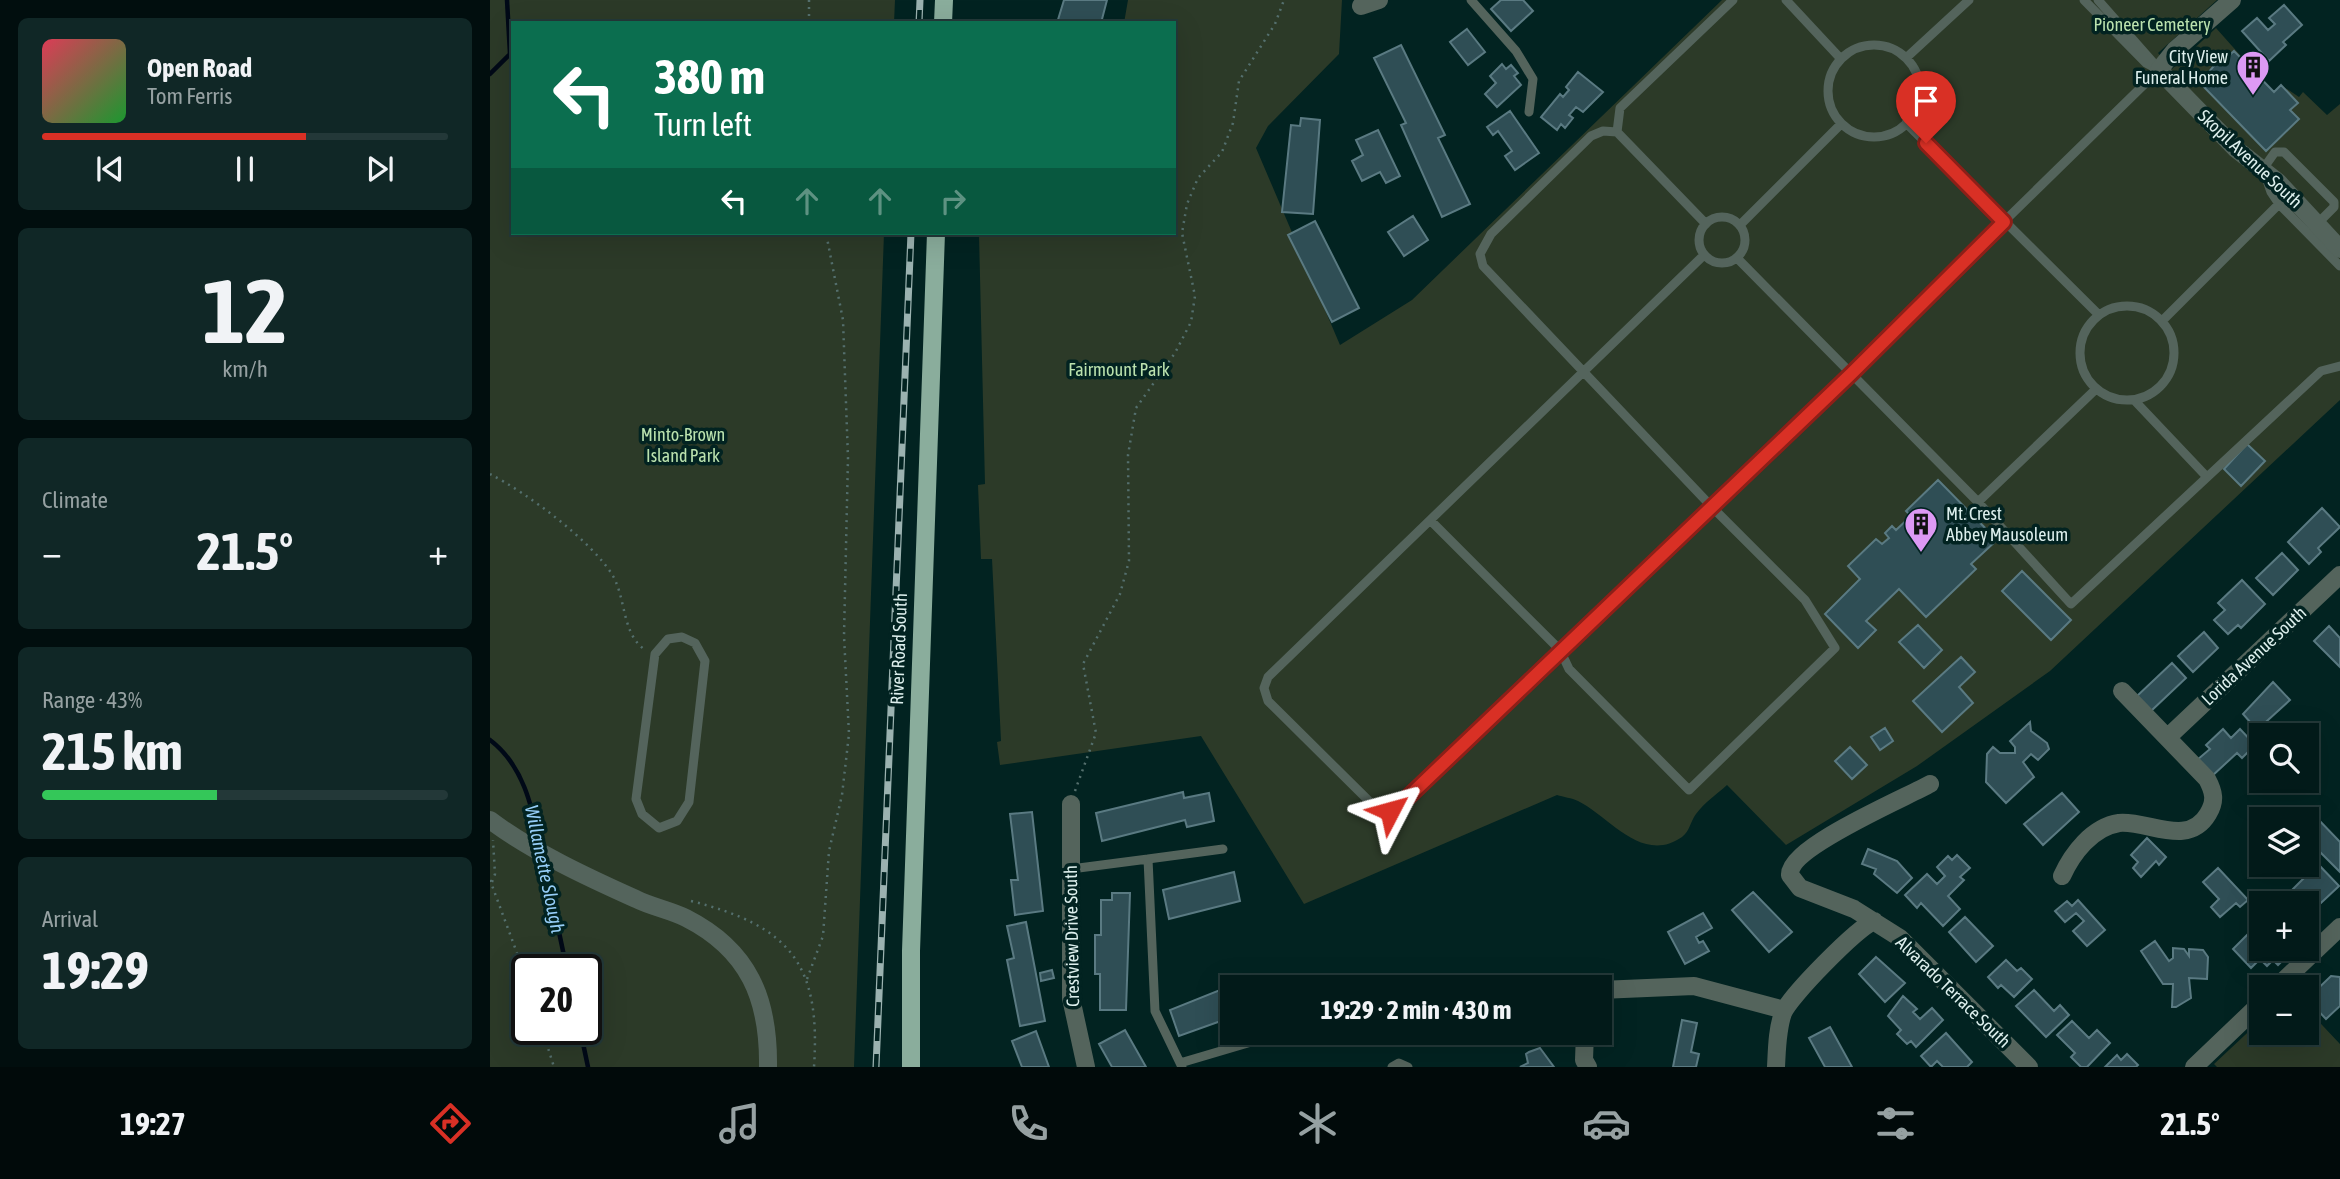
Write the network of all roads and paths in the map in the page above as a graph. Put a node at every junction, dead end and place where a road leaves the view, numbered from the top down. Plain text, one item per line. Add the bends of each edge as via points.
1 (809, 0) edge
2 (943, 0) edge
3 (1284, 0) edge
4 (1379, 0) edge
5 (1471, 0) edge
6 (1733, 0) edge
7 (1786, 0) edge
8 (1969, 0) edge
9 (2084, 0) edge
10 (2232, 0) edge
11 (2104, 2) edge
12 (1361, 6) dead end
13 (808, 21) edge
14 (943, 21) edge
15 (1906, 58) junction
16 (1841, 59) junction
17 (2160, 70) junction
18 (1529, 111) dead end
19 (1906, 123) junction
20 (1841, 124) junction
21 (1617, 132) junction
22 (2263, 169) junction
23 (2279, 204) junction
24 (2004, 222) junction
25 (1706, 224) junction
26 (2317, 224) junction
27 (1740, 225) junction
28 (826, 235) edge
29 (936, 235) edge
30 (2340, 249) edge
31 (1704, 255) junction
32 (1737, 258) junction
33 (2340, 266) edge
34 (2099, 316) junction
35 (2162, 321) junction
36 (2340, 366) edge
37 (1582, 373) junction
38 (1851, 374) junction
39 (2096, 389) junction
40 (2134, 400) junction
41 (490, 474) edge
42 (2206, 476) junction
43 (1978, 502) junction
44 (1712, 507) junction
45 (1431, 521) junction
46 (2338, 582) edge
47 (1560, 650) junction
48 (654, 654) junction
49 (2122, 691) dead end
50 (2168, 737) junction
51 (1930, 784) dead end
52 (1071, 804) joint
53 (492, 828) edge
54 (1223, 849) dead end
55 (1148, 859) junction
56 (1070, 869) junction
57 (2062, 876) dead end
58 (491, 881) edge
59 (1874, 920) junction
60 (2340, 927) edge
61 (518, 954) edge
62 (2290, 975) edge
63 (807, 979) dead end
64 (1612, 991) edge
65 (1784, 1010) junction
66 (2249, 1014) edge
67 (547, 1045) edge
68 (1244, 1045) edge
69 (1585, 1045) edge
70 (1181, 1065) edge
71 (554, 1067) edge
72 (768, 1067) edge
73 (911, 1067) edge
74 (1086, 1067) edge
75 (1392, 1067) edge
76 (1408, 1067) edge
77 (1588, 1067) edge
78 (1776, 1067) edge
79 (2029, 1067) edge
80 (2194, 1067) edge

1 - 13 path
2 - 14 main road
3 - 52 path via 1275,24 1239,81 1233,123 1222,152 1199,178 1187,204 1182,233 1195,296 1191,322 1136,408 1128,455 1129,561 1120,594 1083,664 1096,733
4 - 12 street
5 - 18 lane via 1516,51 1533,79
6 - 21 lane via 1620,108
7 - 16 lane
8 - 15 lane
9 - 17 lane via 2146,63
10 - 17 street via 2175,50
11 - 17 lane
15 - 16 lane via 1874,45 1852,50
15 - 19 lane via 1919,83 1915,112
16 - 20 lane via 1832,70 1828,92
17 - 22 street, Skopil Avenue South via 2236,149
17 - 24 lane
19 - 20 lane via 1881,136 1853,132
19 - 24 lane
20 - 27 lane
21 - 25 lane
21 - 37 lane via 1591,136 1491,234 1480,254 1483,266 1581,366
22 - 23 lane
22 - 26 street, Skopil Avenue South
22 - 26 lane via 2275,152 2284,152 2330,197 2334,207
23 - 33 lane
23 - 35 lane
24 - 34 lane
24 - 38 lane
25 - 27 lane via 1726,217
25 - 31 lane via 1699,240
26 - 30 street, Skopil Avenue South
27 - 32 lane via 1745,246
28 - 63 path via 843,320 849,749 829,850 823,936
29 - 73 main road, River Road South via 911,938
31 - 32 lane via 1716,263
31 - 37 lane
32 - 38 lane
34 - 35 lane via 2125,306 2151,312
34 - 39 lane via 2089,325 2080,352 2087,379
35 - 40 lane via 2172,340 2174,362 2160,387
36 - 42 lane via 2321,371
37 - 44 lane
37 - 45 lane
38 - 43 lane
38 - 44 lane
39 - 40 lane via 2121,400
39 - 43 lane
40 - 42 lane
41 - 48 path via 533,500 600,559 616,583 633,637
42 - 43 lane via 2071,604
44 - 47 lane
44 - 47 lane via 1805,600 1835,648 1689,790 1569,669
45 - 47 lane
45 - 47 lane via 1268,677 1264,688 1268,701 1376,807 1390,811
46 - 50 street, Lorida Avenue South
48 - 48 lane via 636,799 642,814 660,828 677,821 689,803 705,662 695,643 682,637 668,639
49 - 50 street
50 - 57 street via 2214,792 2207,817 2194,828 2181,831 2120,823 2107,827 2078,848
51 - 59 street, Alvarado Terrace South via 1828,837 1790,867 1800,888
52 - 56 street, Crestview Drive South
53 - 58 path via 495,873
53 - 72 street via 690,921 733,953 761,1000
54 - 55 lane
55 - 56 lane
55 - 70 lane via 1155,1011
56 - 74 street, Crestview Drive South via 1072,998
58 - 61 path
59 - 65 street via 1861,926
59 - 79 street, Alvarado Terrace South via 1900,938
60 - 62 street
64 - 65 street via 1694,986
65 - 78 street
66 - 80 street
67 - 71 path
68 - 70 lane
69 - 77 street
75 - 76 lane via 1399,1063

